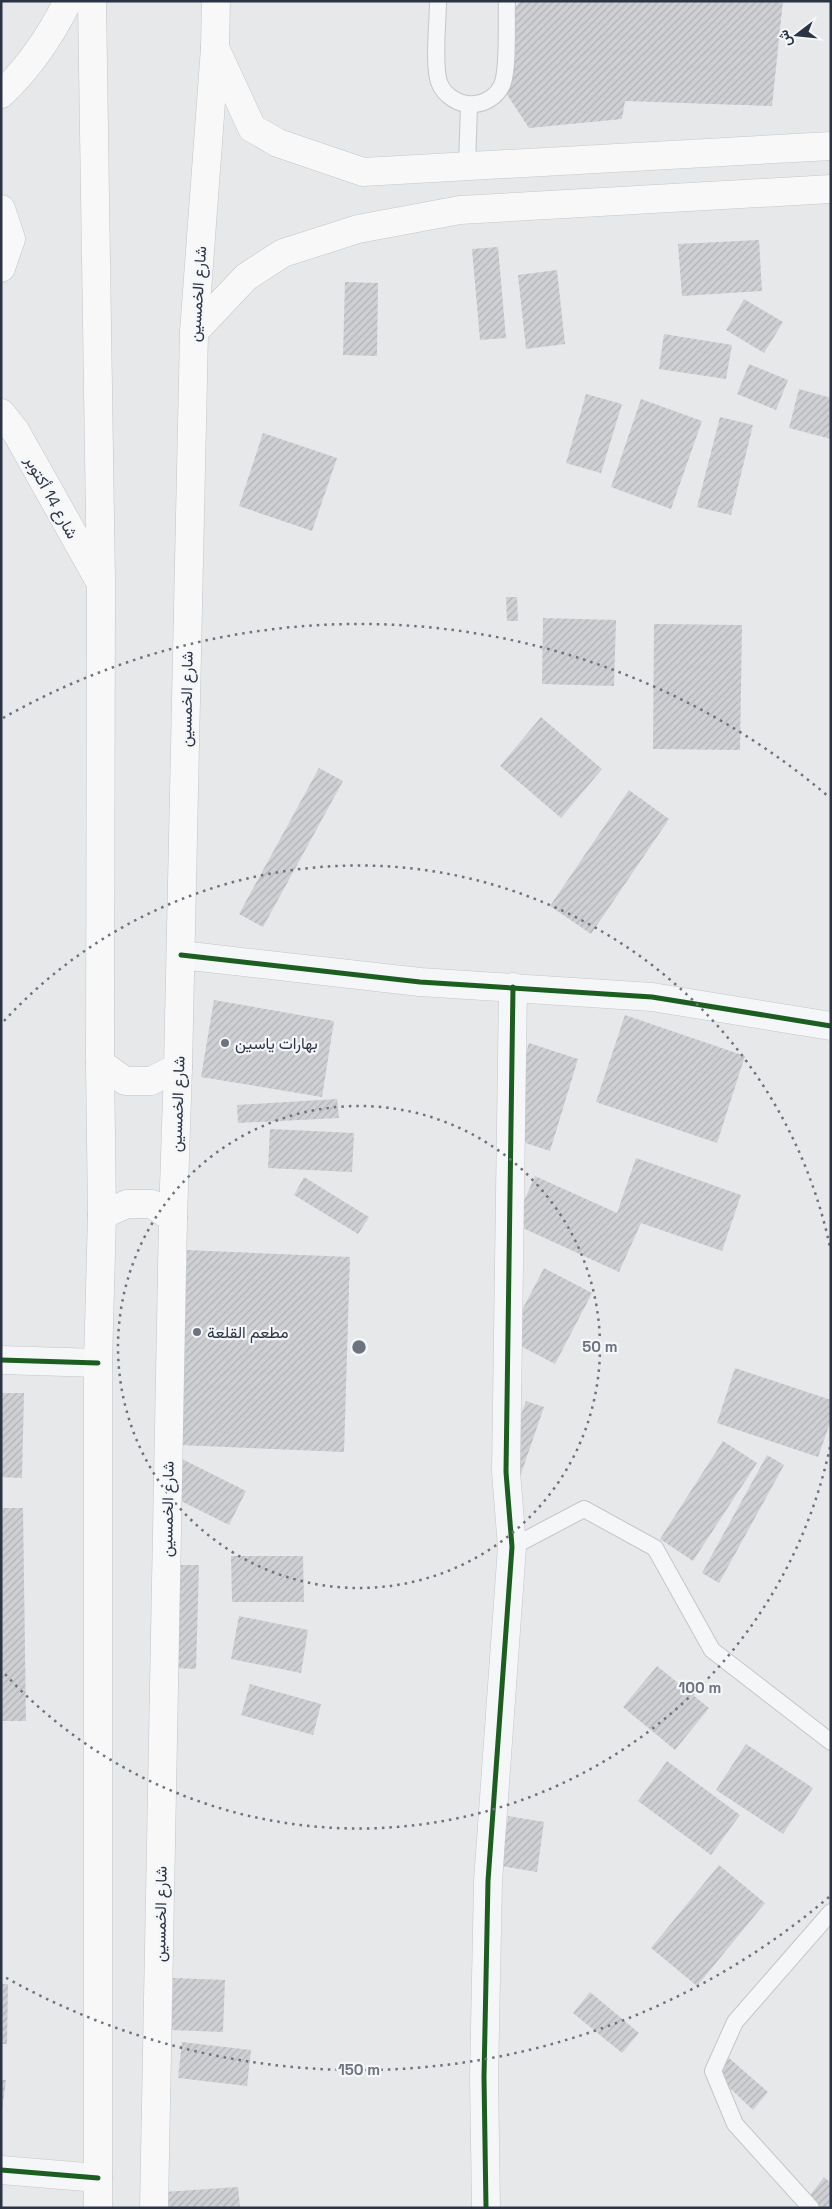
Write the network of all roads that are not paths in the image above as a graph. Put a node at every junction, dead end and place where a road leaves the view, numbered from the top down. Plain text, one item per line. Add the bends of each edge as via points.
1 (68, 1) edge
2 (92, 1) edge
3 (216, 1) edge
4 (438, 1) edge
5 (507, 1) edge
6 (215, 48) junction
7 (1, 94) edge
8 (469, 105) junction
9 (831, 146) edge
10 (467, 166) junction
11 (831, 189) edge
12 (1, 209) edge
13 (1, 268) edge
14 (194, 332) junction
15 (1, 413) edge
16 (101, 583) junction
17 (181, 956) junction
18 (513, 987) junction
19 (831, 1026) edge
20 (100, 1063) junction
21 (178, 1066) junction
22 (102, 1215) junction
23 (173, 1218) junction
24 (1, 1360) edge
25 (98, 1364) junction
26 (512, 1547) junction
27 (831, 1742) edge
28 (831, 1912) edge
29 (1, 2170) edge
30 (98, 2178) junction
31 (98, 2208) edge
32 (154, 2208) edge
33 (486, 2208) edge
34 (811, 2208) edge

1 - 7 main road via 53,31
2 - 16 main road
3 - 6 main road, شارع الخمسين
4 - 8 lane via 439,82 446,94
5 - 8 lane via 502,85 483,103
6 - 10 main road via 252,128 278,143 363,172
6 - 14 main road, شارع الخمسين
8 - 10 lane
9 - 10 main road
11 - 14 main road via 460,210 358,228 283,253 246,277
12 - 13 main road via 11,239
14 - 17 main road, شارع الخمسين
15 - 16 main road, شارع 14 أكتوبر via 16,432
16 - 20 main road
17 - 18 street via 420,982
17 - 21 main road, شارع الخمسين
18 - 19 street via 652,998
18 - 26 street via 506,1472
20 - 21 main road via 125,1081 152,1081
20 - 22 main road
21 - 23 main road, شارع الخمسين
22 - 23 main road via 127,1204 152,1204
22 - 25 main road
23 - 32 main road, شارع الخمسين
24 - 25 street
25 - 30 main road
26 - 27 lane via 584,1509 655,1548 712,1650
26 - 33 street via 488,1882 484,2077
28 - 34 lane via 735,2022 713,2071 735,2124
29 - 30 street
30 - 31 main road

